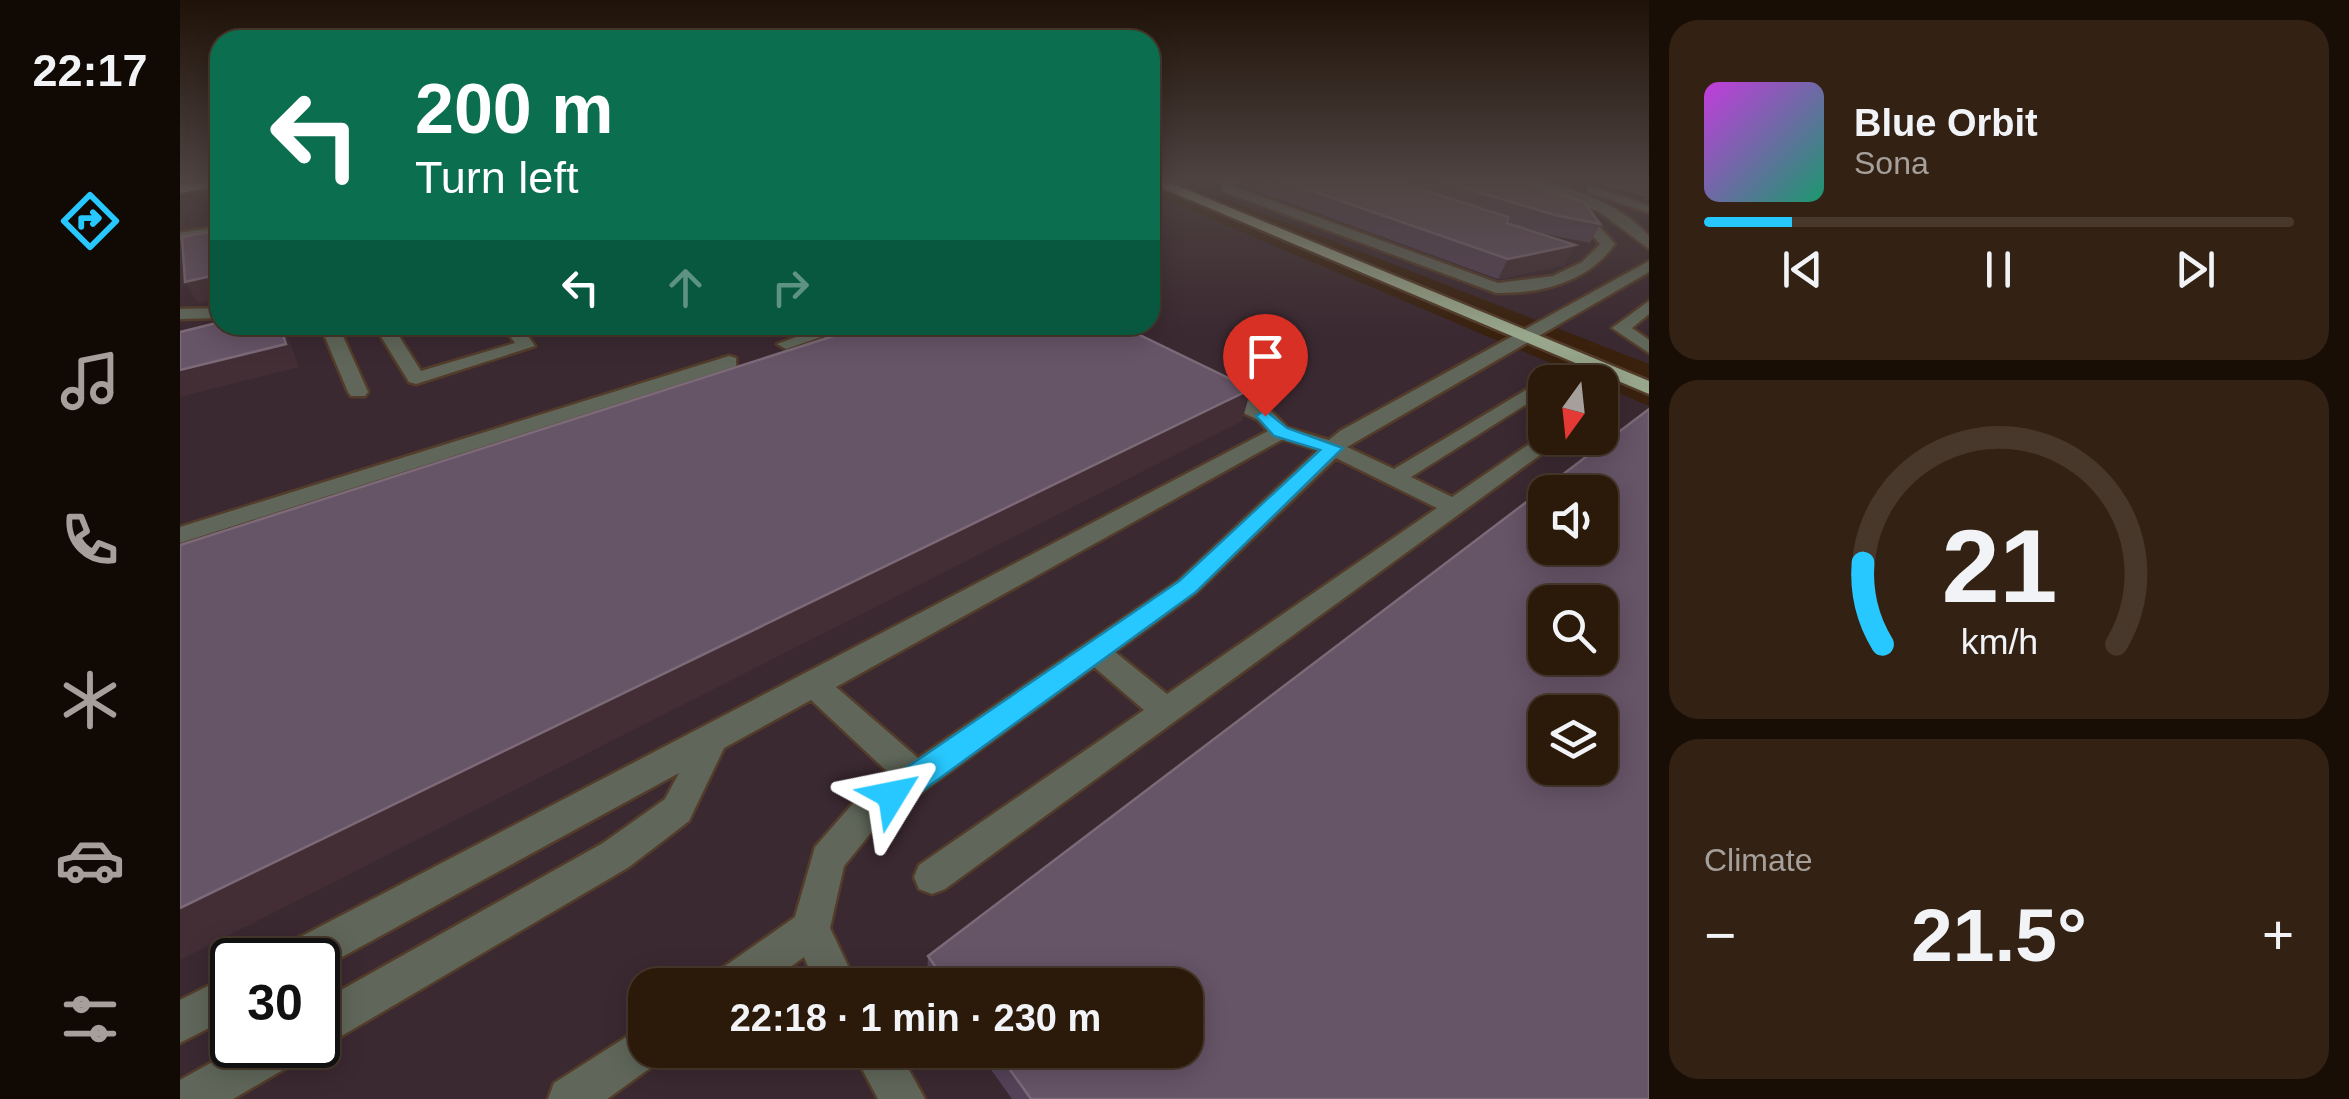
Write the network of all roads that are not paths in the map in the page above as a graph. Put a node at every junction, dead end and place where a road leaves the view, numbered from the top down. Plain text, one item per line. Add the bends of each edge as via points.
1 (1273, 230) edge
2 (1340, 230) edge
3 (1595, 230) edge
4 (210, 232) edge
5 (180, 238) edge
6 (1623, 258) edge
7 (1649, 306) edge
8 (180, 314) edge
9 (210, 314) edge
10 (1528, 331) junction
11 (333, 335) edge
12 (390, 335) edge
13 (518, 335) edge
14 (815, 335) edge
15 (786, 344) dead end
16 (1649, 348) edge
17 (729, 362) dead end
18 (1649, 372) edge
19 (1198, 383) edge
20 (1649, 388) edge
21 (358, 392) dead end
22 (1528, 396) edge
23 (1280, 432) junction
24 (1334, 448) junction
25 (1528, 454) edge
26 (1396, 478) junction
27 (1454, 507) junction
28 (180, 535) edge
29 (1095, 652) junction
30 (814, 685) junction
31 (1166, 710) junction
32 (712, 740) junction
33 (917, 778) junction
34 (932, 877) dead end
35 (811, 930) junction
36 (338, 938) edge
37 (756, 968) edge
38 (830, 968) edge
39 (210, 1006) edge
40 (340, 1013) edge
41 (180, 1022) edge
42 (628, 1058) edge
43 (244, 1068) edge
44 (884, 1068) edge
45 (190, 1099) edge
46 (570, 1099) edge
47 (903, 1099) edge

1 - 10 main road
2 - 6 street via 1496,288 1518,290
3 - 6 street
4 - 5 street
6 - 10 street
7 - 16 street via 1621,328
8 - 9 street
10 - 18 main road
10 - 20 main road
10 - 24 street
11 - 21 street
12 - 13 street via 416,378 526,346
14 - 15 street
17 - 28 street
19 - 23 street via 1265,416
22 - 26 street
23 - 24 street
23 - 30 street
24 - 26 street
24 - 29 street via 1187,586
25 - 27 street
26 - 27 street
27 - 31 street
29 - 31 street
29 - 33 street
30 - 32 street
30 - 33 street
31 - 34 street
32 - 36 street
32 - 40 street via 677,810 616,855
33 - 35 street via 868,812 828,859
35 - 37 street
35 - 38 street
39 - 41 street
42 - 46 street
43 - 45 street
44 - 47 street

